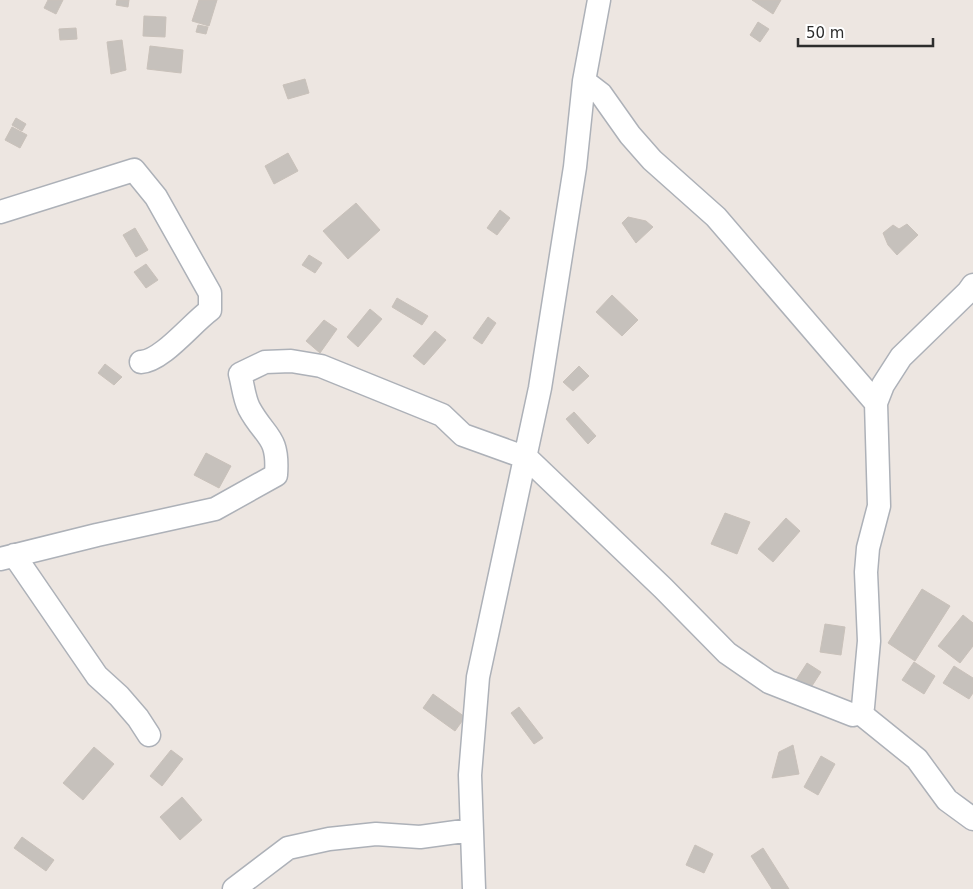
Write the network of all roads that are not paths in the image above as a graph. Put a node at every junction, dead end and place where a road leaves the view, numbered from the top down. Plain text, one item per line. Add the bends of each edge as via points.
1 (599, 0) edge
2 (584, 81) junction
3 (0, 212) edge
4 (973, 285) edge
5 (141, 362) dead end
6 (876, 403) junction
7 (527, 458) junction
8 (7, 557) edge
9 (860, 713) junction
10 (149, 735) dead end
11 (973, 819) edge
12 (471, 830) junction
13 (234, 889) edge
14 (474, 889) edge

1 - 2 street
2 - 6 street via 601,94 652,160 716,217
2 - 7 street via 575,167
3 - 5 street via 134,170 156,197 210,294 210,310 161,354 150,362
4 - 6 street via 901,357
6 - 9 street via 879,506 868,548 869,641
7 - 8 street via 463,434 442,415 321,366 290,361 264,362 240,374 249,407 278,454 276,475 215,509
7 - 9 street via 727,653 770,682 853,715
7 - 12 street via 478,678 470,775
8 - 10 street via 96,676 126,704
9 - 11 street via 917,759 947,800
12 - 13 street via 420,837 367,835 288,848
12 - 14 street

